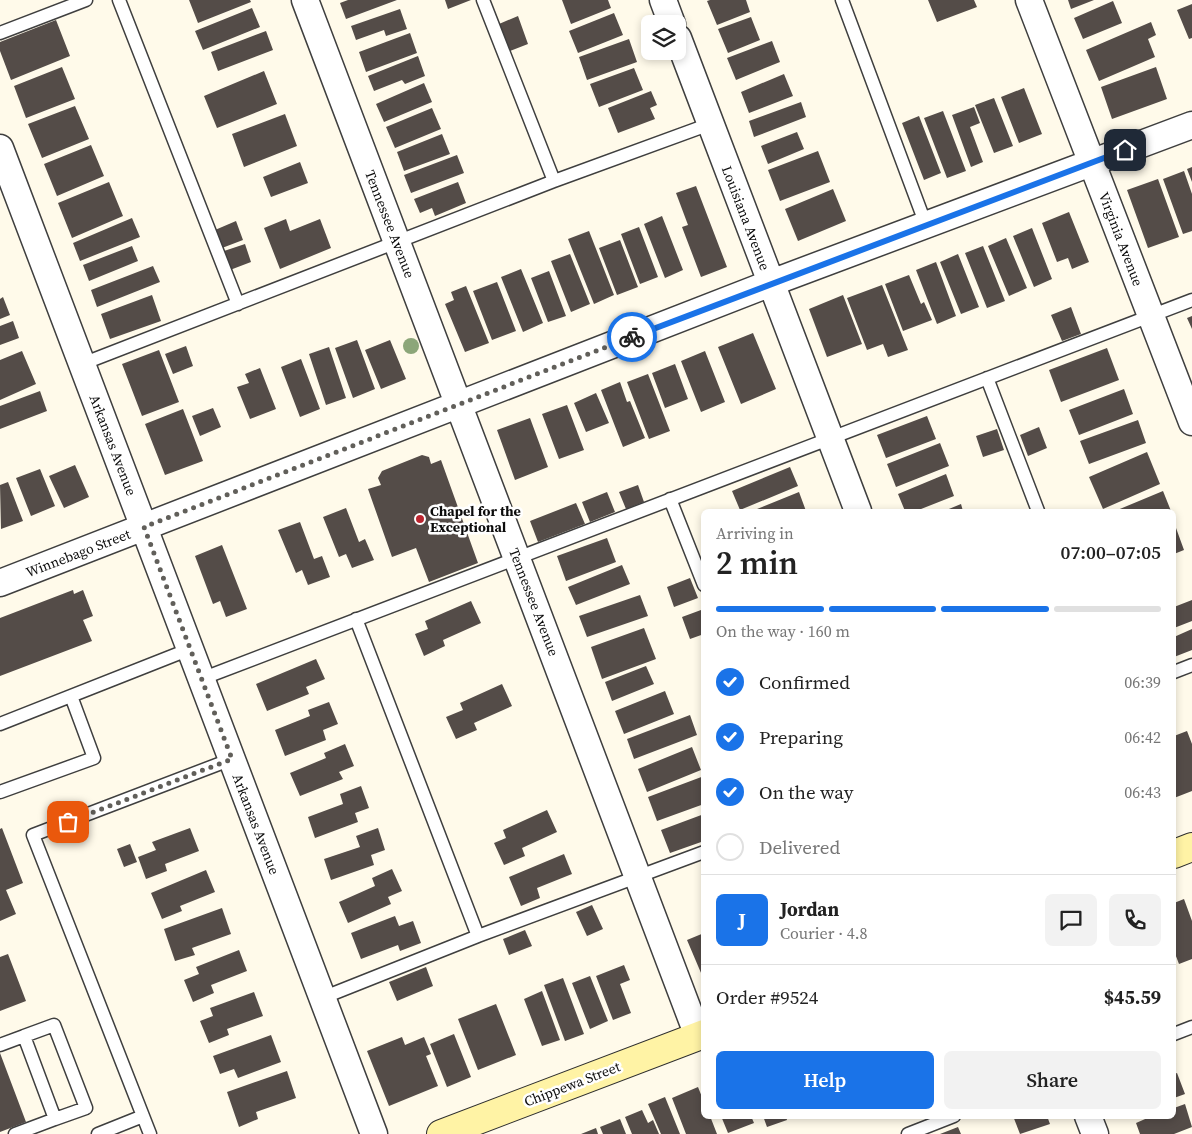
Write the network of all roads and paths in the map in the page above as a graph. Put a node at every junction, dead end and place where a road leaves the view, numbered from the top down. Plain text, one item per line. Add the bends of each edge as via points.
1 (86, 0) edge
2 (119, 0) edge
3 (305, 0) edge
4 (484, 0) edge
5 (663, 0) edge
6 (842, 0) edge
7 (1029, 0) edge
8 (669, 15) edge
9 (0, 33) edge
10 (686, 60) edge
11 (710, 124) junction
12 (1192, 125) edge
13 (0, 148) edge
14 (1092, 162) junction
15 (554, 181) junction
16 (926, 225) junction
17 (397, 243) junction
18 (771, 283) junction
19 (1192, 300) edge
20 (238, 304) junction
21 (1151, 315) junction
22 (82, 364) junction
23 (987, 378) junction
24 (459, 404) junction
25 (1192, 422) edge
26 (830, 438) junction
27 (670, 499) junction
28 (857, 509) edge
29 (1037, 509) edge
30 (144, 527) junction
31 (517, 558) junction
32 (701, 577) edge
33 (0, 583) edge
34 (356, 619) junction
35 (190, 649) junction
36 (1192, 665) edge
37 (1176, 671) edge
38 (201, 679) junction
39 (71, 696) junction
40 (0, 724) edge
41 (232, 759) junction
42 (0, 792) edge
43 (1192, 847) edge
44 (701, 853) edge
45 (1176, 853) edge
46 (638, 877) junction
47 (478, 936) junction
48 (322, 998) junction
49 (1192, 1027) edge
50 (1176, 1033) edge
51 (701, 1035) edge
52 (24, 1036) junction
53 (0, 1045) edge
54 (143, 1116) junction
55 (56, 1119) junction
56 (946, 1119) edge
57 (1089, 1119) edge
58 (16, 1134) edge
59 (98, 1134) edge
60 (150, 1134) edge
61 (374, 1134) edge
62 (441, 1134) edge
63 (908, 1134) edge
64 (1095, 1134) edge

1 - 9 lane
2 - 20 lane
3 - 17 street, Tennessee Avenue
4 - 15 lane
5 - 8 street
6 - 16 lane
7 - 14 street, Virginia Avenue
10 - 11 street, Louisiana Avenue
11 - 15 lane
11 - 18 street, Louisiana Avenue
12 - 14 street, Winnebago Street
13 - 22 street, Arkansas Avenue
14 - 16 street, Winnebago Street
14 - 21 street, Virginia Avenue
15 - 17 lane
16 - 18 street, Winnebago Street
17 - 20 lane
17 - 24 street, Tennessee Avenue
18 - 24 street, Winnebago Street
18 - 26 street, Louisiana Avenue
19 - 21 lane
20 - 22 lane
21 - 23 lane
21 - 25 street, Virginia Avenue
22 - 30 street, Arkansas Avenue
23 - 26 lane
23 - 29 lane
24 - 30 street, Winnebago Street
24 - 31 street, Tennessee Avenue
26 - 27 lane
26 - 28 street, Louisiana Avenue
27 - 31 lane
27 - 32 lane
30 - 33 street, Winnebago Street
30 - 35 street, Arkansas Avenue
31 - 34 lane
31 - 46 street, Tennessee Avenue
34 - 38 lane
34 - 47 lane
35 - 38 street, Arkansas Avenue
35 - 39 lane
36 - 37 lane
38 - 41 street, Arkansas Avenue
39 - 40 lane
39 - 42 lane via 94,758
41 - 48 street, Arkansas Avenue
41 - 54 lane via 33,834
43 - 45 main road
44 - 46 lane
46 - 47 lane
46 - 51 street, Tennessee Avenue
47 - 48 lane
48 - 61 street, Arkansas Avenue
49 - 50 lane
51 - 62 main road, Chippewa Street
52 - 53 lane
52 - 55 lane
52 - 55 lane via 54,1025 86,1108
54 - 59 lane
54 - 60 lane
55 - 58 lane
56 - 63 lane
57 - 64 street

